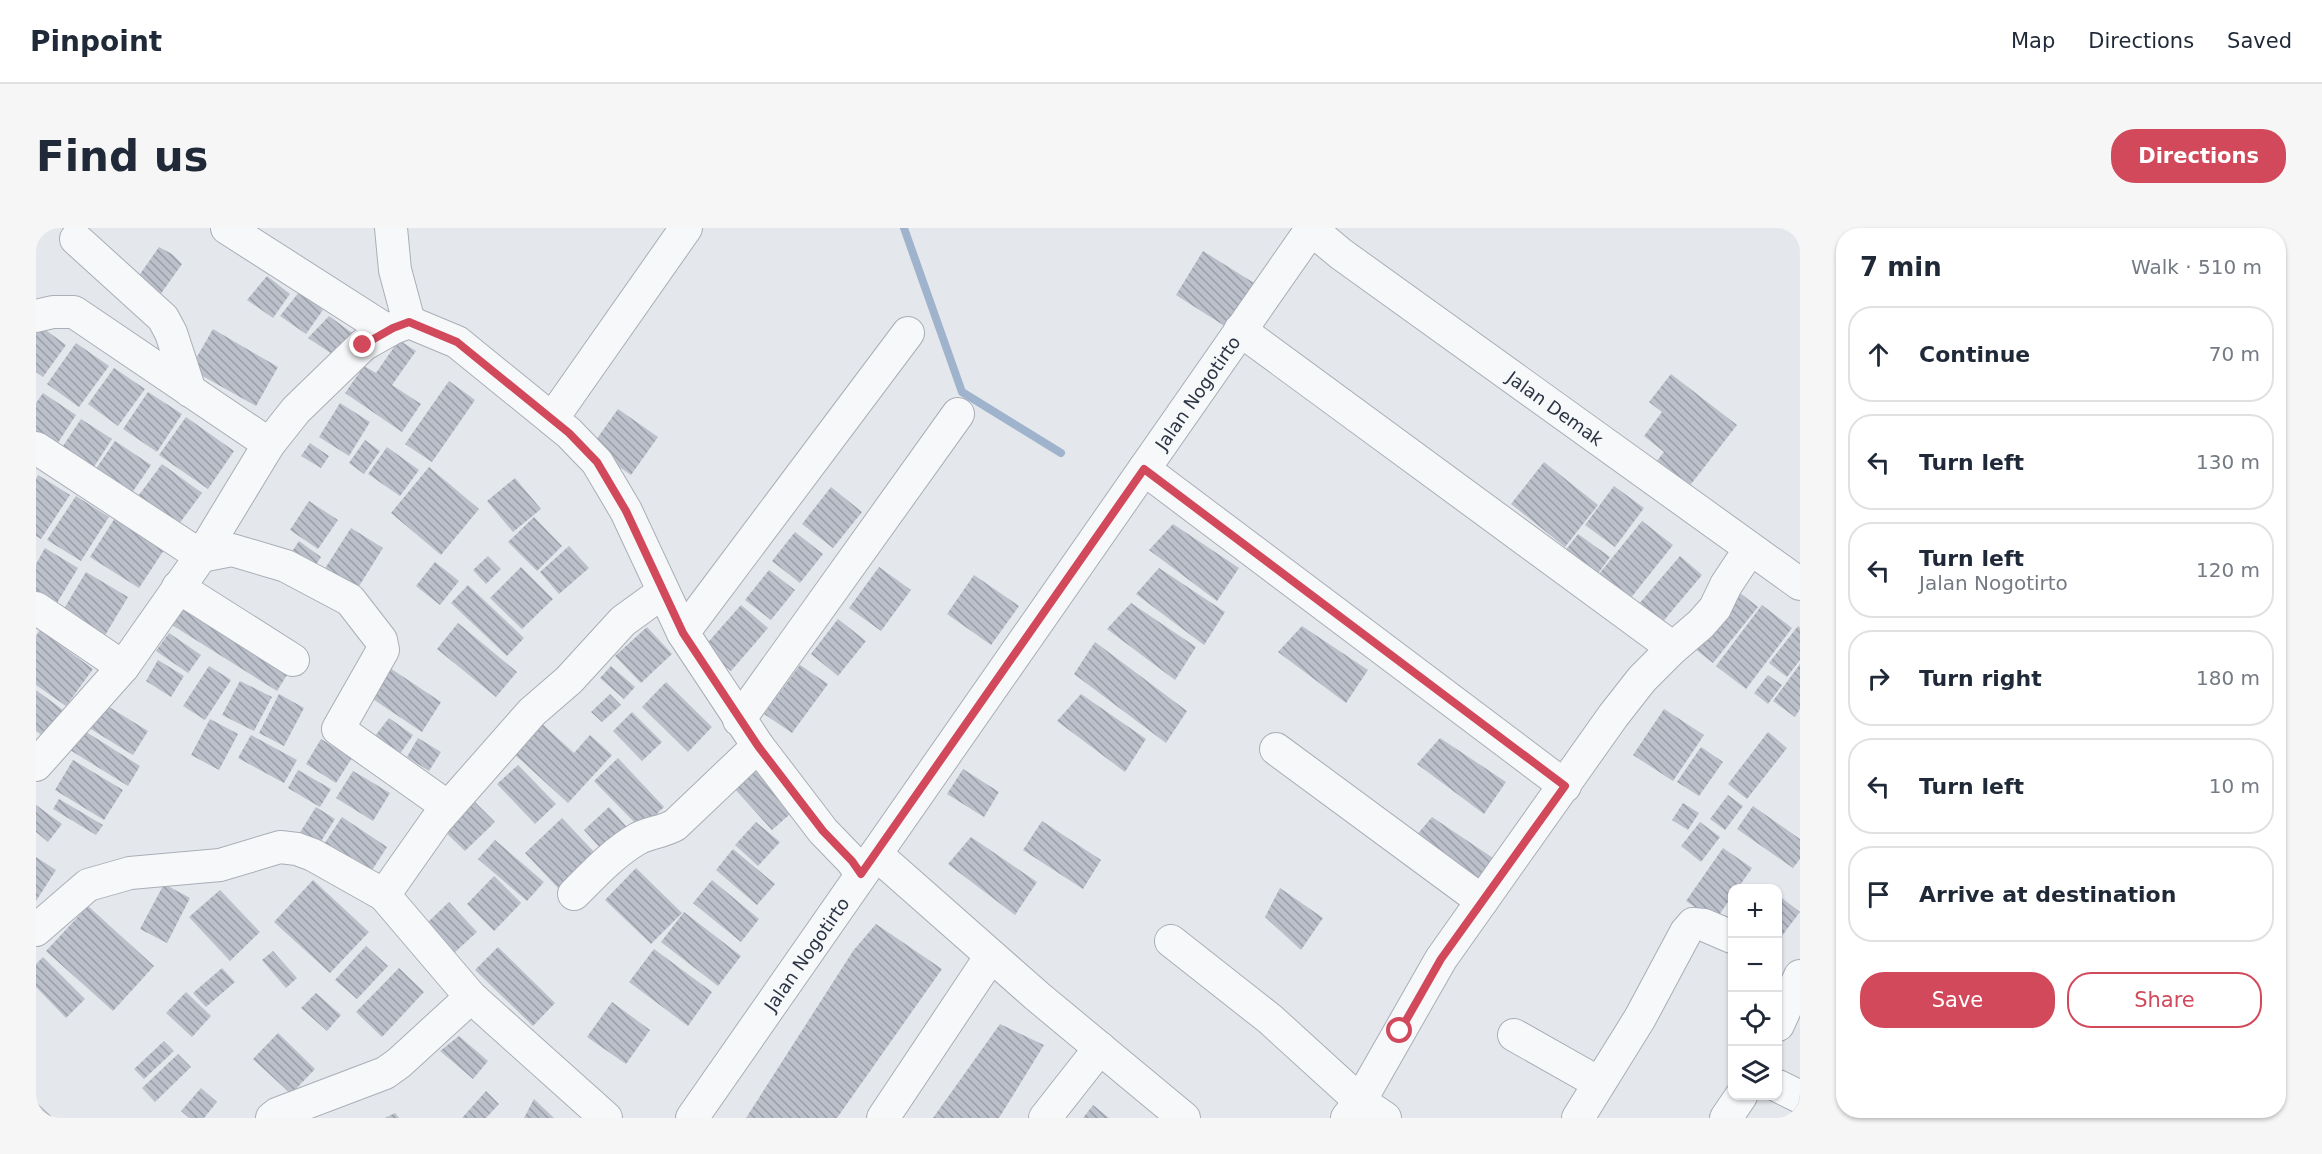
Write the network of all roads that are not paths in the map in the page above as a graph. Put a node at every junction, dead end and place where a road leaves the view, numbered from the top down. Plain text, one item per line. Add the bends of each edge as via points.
1 (227, 228) edge
2 (391, 228) edge
3 (686, 228) edge
4 (1311, 228) edge
5 (76, 238) dead end
6 (36, 316) edge
7 (399, 326) junction
8 (1240, 330) junction
9 (908, 333) dead end
10 (190, 391) junction
11 (958, 414) dead end
12 (552, 419) junction
13 (269, 444) junction
14 (36, 448) edge
15 (1144, 469) junction
16 (1750, 549) junction
17 (201, 556) junction
18 (1800, 585) edge
19 (178, 587) junction
20 (663, 592) junction
21 (36, 608) edge
22 (683, 633) junction
23 (1673, 648) junction
24 (293, 660) dead end
25 (123, 666) junction
26 (739, 720) junction
27 (758, 746) junction
28 (1276, 749) dead end
29 (37, 763) edge
30 (1565, 786) junction
31 (448, 807) junction
32 (868, 864) junction
33 (574, 894) dead end
34 (384, 895) junction
35 (1482, 902) junction
36 (36, 930) edge
37 (1728, 935) edge
38 (1171, 942) dead end
39 (991, 956) junction
40 (1782, 964) edge
41 (1800, 971) edge
42 (1800, 976) edge
43 (471, 997) junction
44 (1782, 1016) edge
45 (1514, 1035) dead end
46 (1100, 1048) junction
47 (1599, 1083) junction
48 (1782, 1088) edge
49 (1800, 1097) edge
50 (1738, 1100) edge
51 (1364, 1112) edge
52 (272, 1118) edge
53 (606, 1118) edge
54 (692, 1118) edge
55 (883, 1118) edge
56 (1045, 1118) edge
57 (1184, 1118) edge
58 (1578, 1118) edge
59 (1726, 1118) edge

1 - 7 street
2 - 7 street
3 - 12 street
4 - 8 street, Jalan Nogotirto
4 - 16 street, Jalan Demak via 1341,254
5 - 10 street via 163,318
6 - 10 street via 74,312
7 - 12 street via 457,342
7 - 13 street via 363,345 296,410
8 - 15 street, Jalan Nogotirto
8 - 23 street
9 - 22 street
10 - 13 street
11 - 26 street
12 - 20 street via 597,462
13 - 17 street
14 - 17 street
15 - 30 street
15 - 32 street, Jalan Nogotirto
16 - 18 street, Jalan Demak
16 - 23 street via 1715,608
17 - 19 street
17 - 31 street via 232,550 286,567 350,600 381,640 383,650 338,729
19 - 24 street
19 - 25 street
20 - 22 street
20 - 31 street via 623,621 569,680 532,712
21 - 25 street
22 - 26 street
23 - 30 street via 1613,716
25 - 29 street
26 - 27 street
27 - 32 street via 823,831 852,861
27 - 33 street via 675,825 643,837 617,853
28 - 35 street
30 - 35 street
31 - 34 street
32 - 39 street
32 - 54 street, Jalan Nogotirto
34 - 36 street via 313,855 280,847 220,865 130,873 88,885
34 - 43 street
35 - 51 street via 1441,959
37 - 47 street via 1693,924
38 - 51 street via 1270,1019
39 - 46 street
39 - 55 street
40 - 41 street
42 - 44 street
43 - 52 street via 385,1073
43 - 53 street
45 - 47 street
46 - 56 street
46 - 57 street
47 - 58 street
48 - 49 street
50 - 59 street

